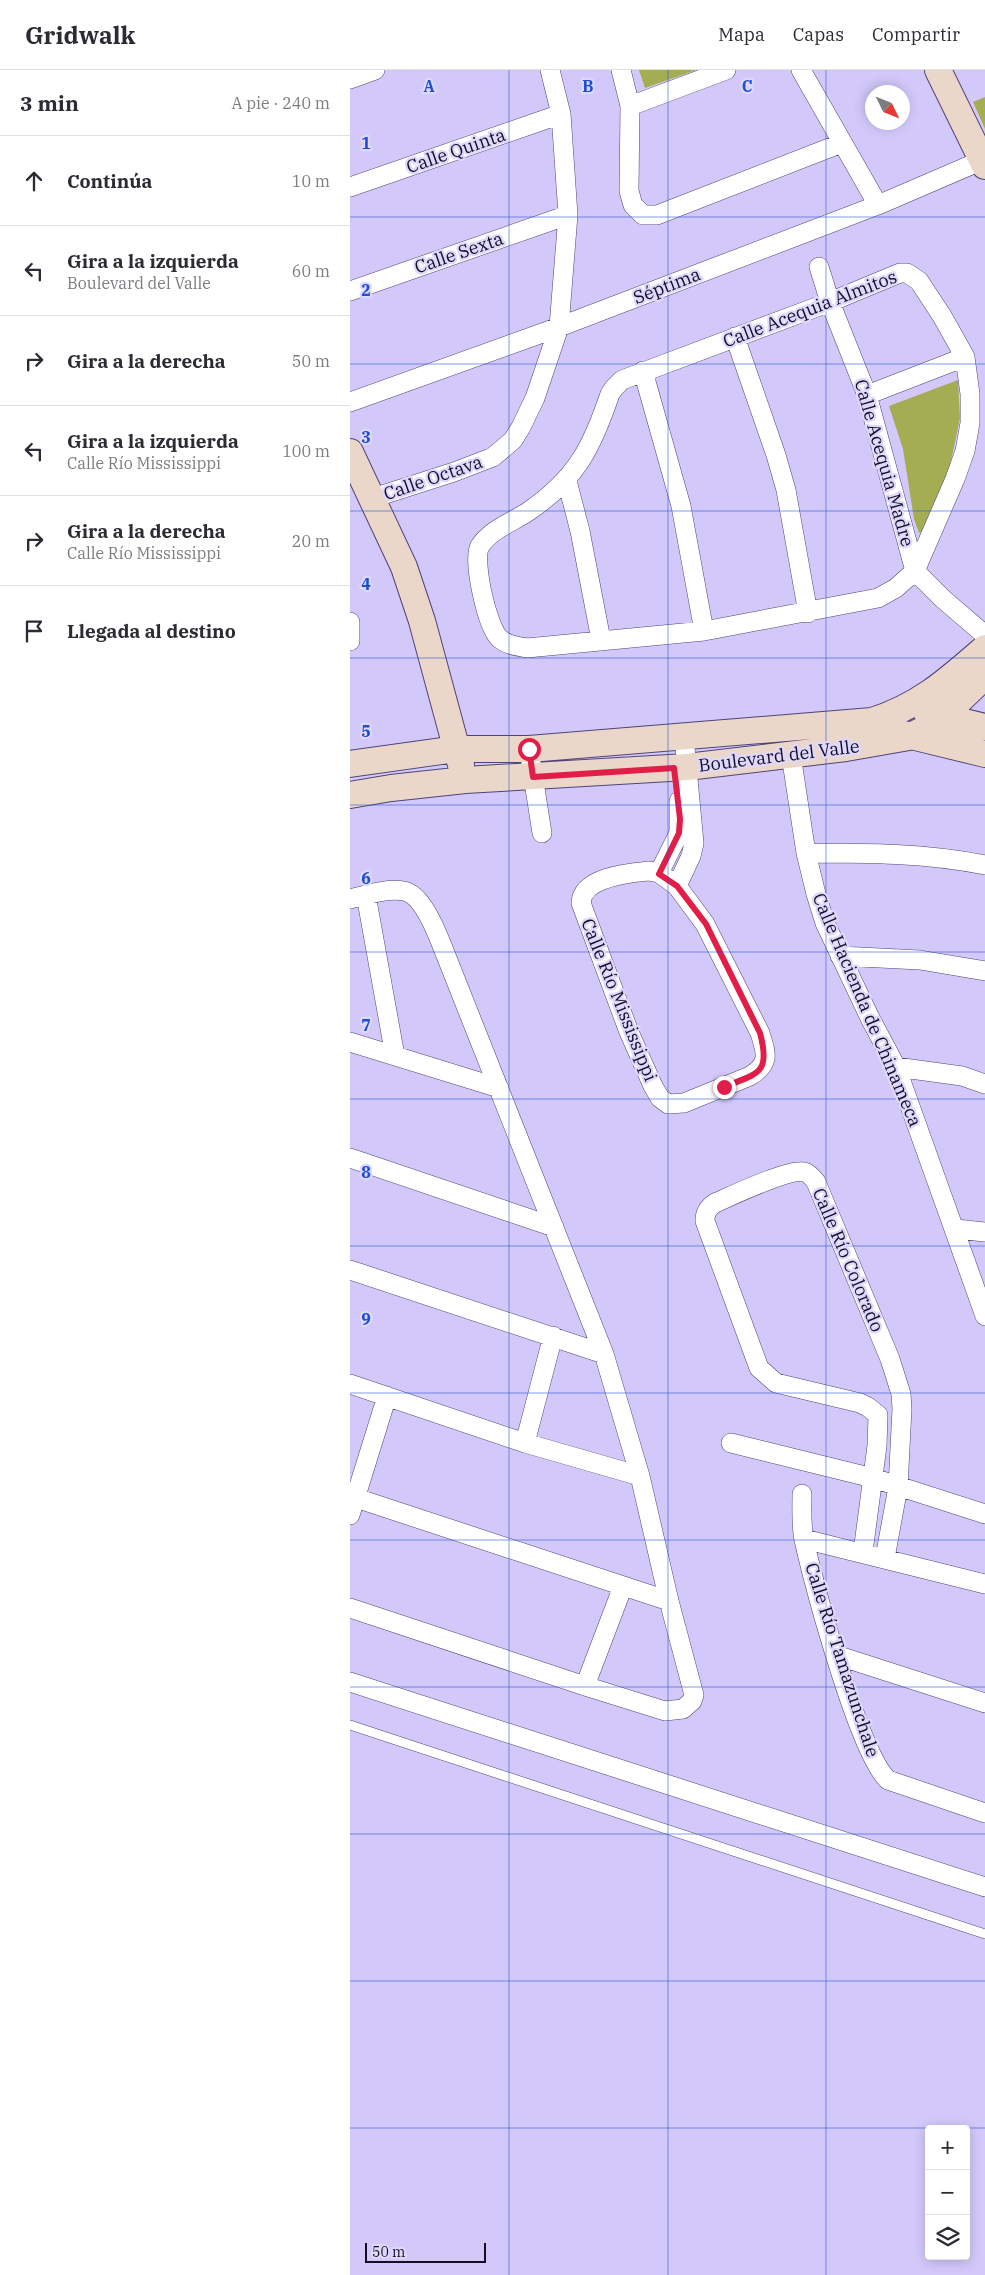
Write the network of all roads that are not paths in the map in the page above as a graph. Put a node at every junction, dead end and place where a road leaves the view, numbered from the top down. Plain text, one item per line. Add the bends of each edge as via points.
1 (375, 70) edge
2 (550, 70) edge
3 (621, 70) edge
4 (726, 70) edge
5 (801, 70) edge
6 (938, 70) edge
7 (350, 79) edge
8 (630, 106) junction
9 (561, 114) junction
10 (842, 143) junction
11 (984, 162) edge
12 (350, 187) edge
13 (878, 205) junction
14 (568, 215) junction
15 (819, 267) dead end
16 (350, 291) edge
17 (830, 302) junction
18 (560, 328) junction
19 (735, 337) junction
20 (965, 358) junction
21 (644, 371) junction
22 (867, 395) junction
23 (350, 402) edge
24 (350, 452) edge
25 (567, 481) junction
26 (373, 498) junction
27 (915, 571) junction
28 (808, 613) junction
29 (350, 622) edge
30 (704, 631) junction
31 (985, 635) edge
32 (601, 640) junction
33 (350, 641) edge
34 (985, 648) edge
35 (985, 676) edge
36 (906, 708) junction
37 (942, 717) junction
38 (872, 721) junction
39 (985, 727) edge
40 (678, 737) junction
41 (909, 737) junction
42 (456, 748) junction
43 (529, 749) junction
44 (985, 754) edge
45 (791, 755) junction
46 (350, 764) edge
47 (681, 768) junction
48 (533, 777) junction
49 (465, 780) junction
50 (350, 795) edge
51 (542, 834) dead end
52 (806, 853) junction
53 (985, 865) edge
54 (659, 874) junction
55 (677, 886) junction
56 (358, 897) edge
57 (840, 956) junction
58 (985, 971) edge
59 (350, 1042) edge
60 (395, 1056) junction
61 (896, 1067) junction
62 (985, 1084) edge
63 (500, 1088) junction
64 (350, 1158) edge
65 (554, 1227) junction
66 (956, 1229) junction
67 (985, 1232) edge
68 (350, 1270) edge
69 (985, 1316) edge
70 (552, 1336) junction
71 (604, 1354) junction
72 (350, 1384) edge
73 (387, 1396) junction
74 (526, 1443) junction
75 (731, 1443) dead end
76 (640, 1476) junction
77 (873, 1478) junction
78 (898, 1487) junction
79 (802, 1494) dead end
80 (353, 1507) edge
81 (985, 1514) edge
82 (804, 1539) junction
83 (863, 1552) junction
84 (885, 1558) junction
85 (985, 1584) edge
86 (623, 1586) junction
87 (669, 1602) junction
88 (350, 1608) edge
89 (836, 1655) junction
90 (350, 1682) edge
91 (585, 1686) junction
92 (985, 1703) edge
93 (350, 1725) edge
94 (985, 1813) edge
95 (985, 1887) edge
96 (985, 1934) edge

1 - 7 street
2 - 9 street, Calle Octava
3 - 8 street
4 - 8 street
5 - 10 street
6 - 11 street
8 - 10 street via 629,191 638,211 650,216
9 - 12 street, Calle Quinta
9 - 14 street, Calle Octava
10 - 13 street
11 - 13 street, Séptima
13 - 18 street, Séptima
14 - 16 street, Calle Sexta
14 - 18 street, Calle Octava
15 - 17 street, Calle Acequia Madre
17 - 19 street, Calle Acequia Almitos
17 - 20 street, Calle Acequia Almitos via 907,273 919,281
17 - 22 street, Calle Acequia Madre
18 - 23 street, Séptima
18 - 26 street, Calle Octava via 535,398 513,440 481,463
19 - 21 street, Calle Acequia Almitos
19 - 28 street via 783,481
20 - 22 street
20 - 27 street, Calle Acequia Almitos via 970,422 965,450
21 - 25 street, Calle Acequia Almitos via 622,380 614,388 593,440
21 - 30 street via 681,506
22 - 27 street, Calle Acequia Madre
24 - 26 street
25 - 32 street
25 - 32 street, Calle Acequia Almitos via 500,528 479,548 477,557 484,598 494,631 511,646 527,648
26 - 42 street via 404,568 422,620
27 - 28 street, Calle Acequia Almitos via 896,588 878,598
27 - 31 street, Calle Acequia Madre
28 - 30 street, Calle Acequia Almitos
29 - 33 street
30 - 32 street, Calle Acequia Almitos
34 - 36 street, Boulevard del Valle via 934,691
35 - 37 street
36 - 37 street
36 - 38 street, Boulevard del Valle
37 - 39 street
37 - 41 street
38 - 40 street, Boulevard del Valle
38 - 41 street
40 - 43 street, Boulevard del Valle
40 - 47 street
41 - 44 street
41 - 45 street, Boulevard del Valle
42 - 43 street, Boulevard del Valle
42 - 46 street, Boulevard del Valle
42 - 49 street
43 - 48 street
45 - 47 street, Boulevard del Valle
45 - 52 street, Calle Hacienda de Chinameca
47 - 48 street, Boulevard del Valle
47 - 54 street via 679,833
47 - 55 street via 694,842
48 - 49 street, Boulevard del Valle
48 - 51 street
49 - 50 street, Boulevard del Valle
52 - 53 street via 916,854
52 - 57 street, Calle Hacienda de Chinameca via 818,901
54 - 55 street, Calle Río Mississippi
54 - 55 street, Calle Río Mississippi via 649,871 601,881 585,891 581,903 629,1032 653,1086 660,1098 675,1105 750,1076 765,1063 760,1033 706,924
56 - 60 street
56 - 63 street via 391,890 406,891 429,915
57 - 58 street via 920,960
57 - 61 street, Calle Hacienda de Chinameca
59 - 60 street
60 - 63 street
61 - 62 street via 962,1076
61 - 66 street, Calle Hacienda de Chinameca
63 - 65 street
64 - 65 street
65 - 71 street
66 - 67 street
66 - 69 street, Calle Hacienda de Chinameca
68 - 70 street
70 - 71 street
70 - 74 street
71 - 76 street
72 - 73 street
73 - 74 street
73 - 80 street
74 - 76 street
75 - 77 street
76 - 87 street
77 - 78 street
77 - 78 street, Calle Río Colorado via 878,1415 874,1411 860,1403 776,1382 759,1368 705,1221 705,1214 715,1203 796,1172 804,1172 816,1182 897,1379 902,1409
77 - 83 street, Calle Río Colorado
78 - 81 street
78 - 84 street, Calle Río Colorado
79 - 82 street, Calle Río Tamazunchale
80 - 86 street
82 - 83 street
82 - 89 street, Calle Río Tamazunchale
83 - 84 street
84 - 85 street
86 - 87 street
86 - 91 street
87 - 91 street via 694,1695 692,1702 682,1709 666,1711
88 - 91 street
89 - 92 street
89 - 94 street, Calle Río Tamazunchale via 880,1774 905,1787
90 - 95 street
93 - 96 lane

